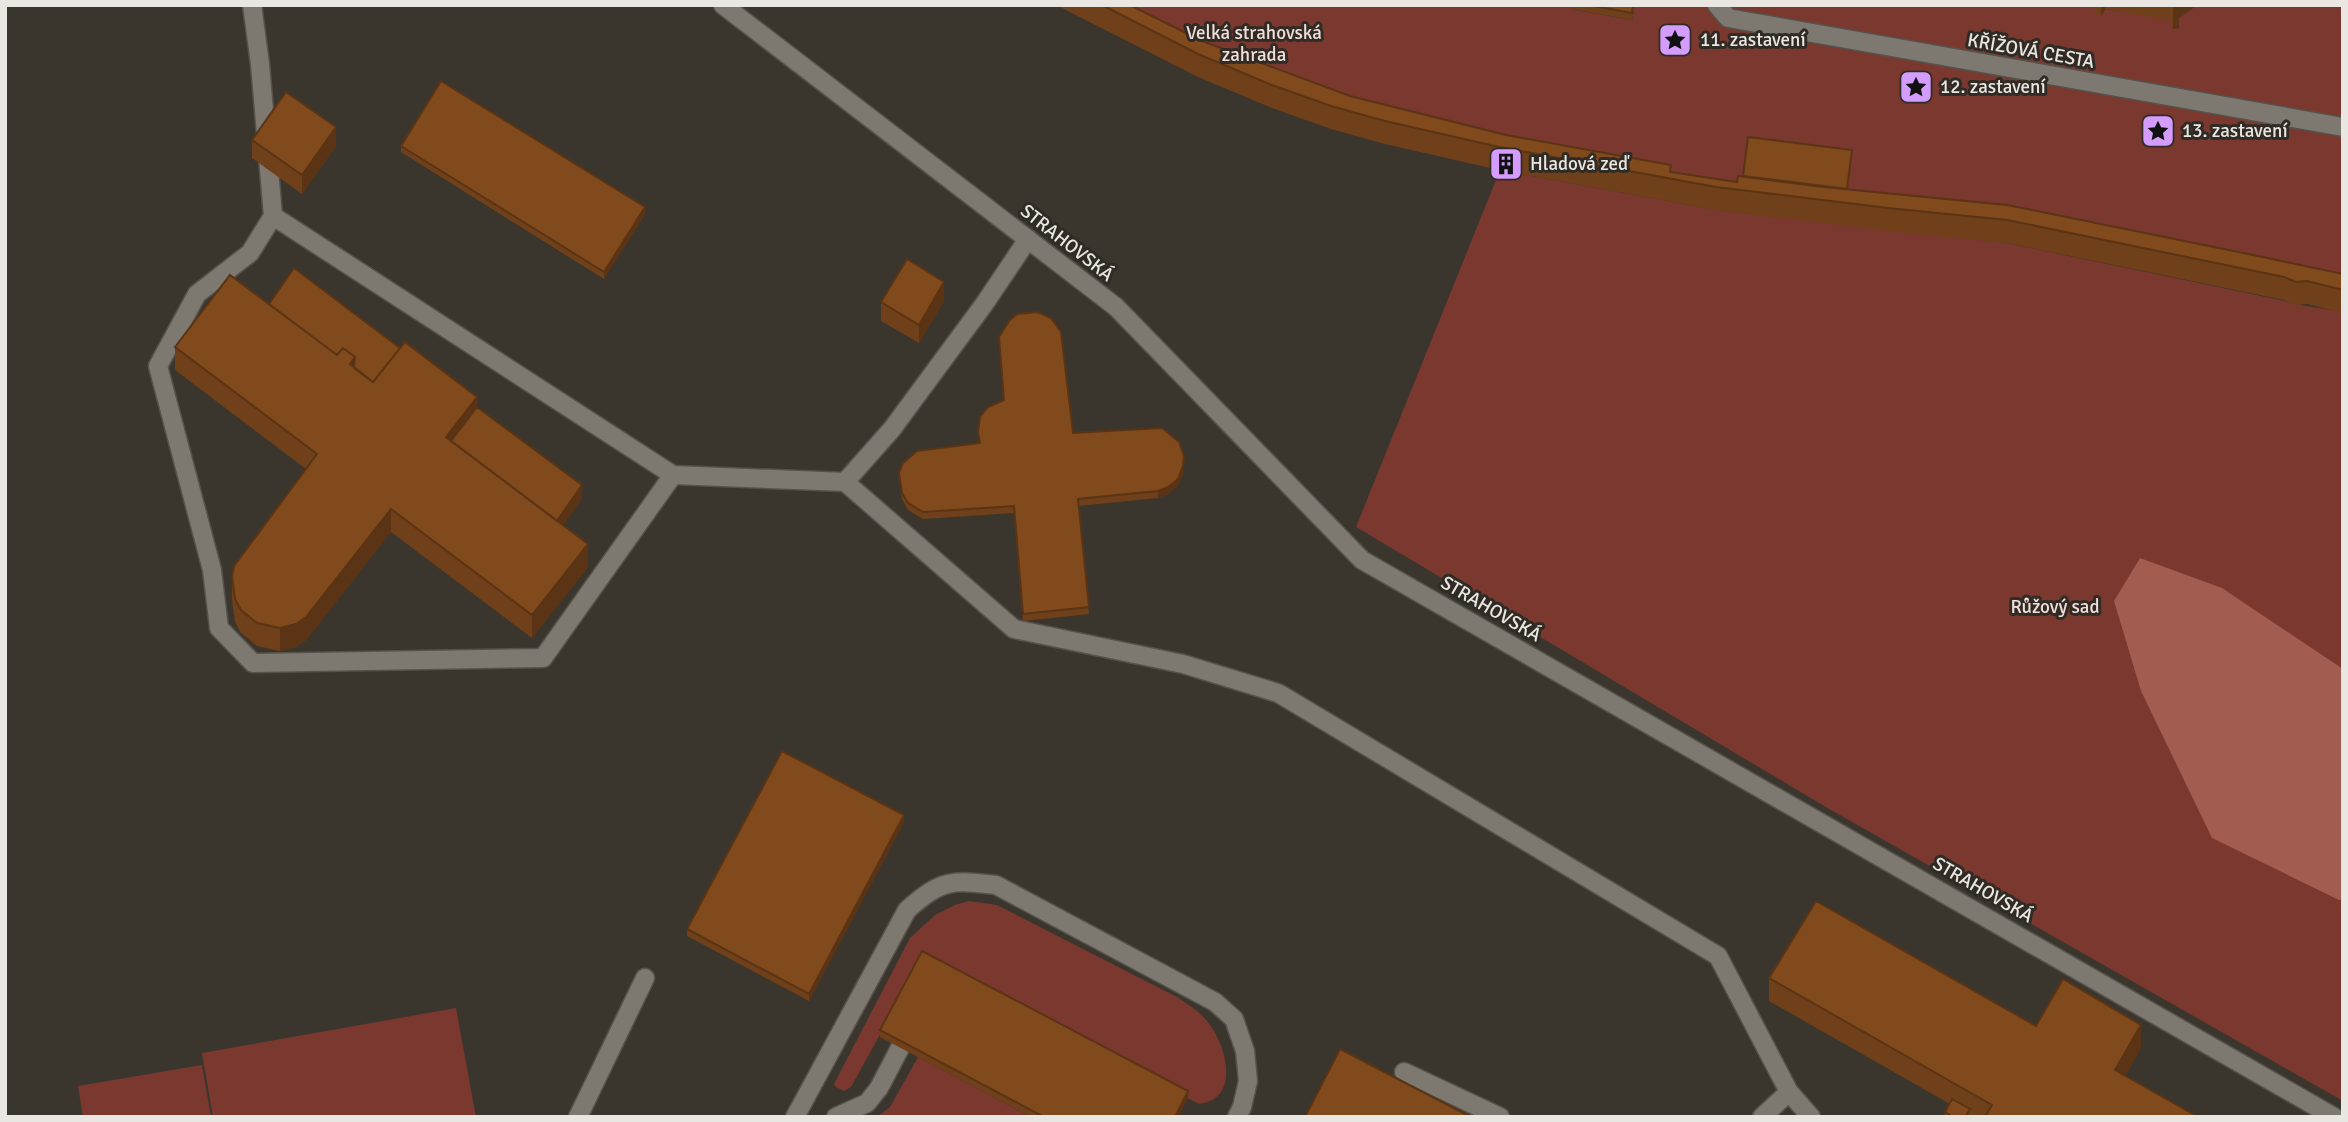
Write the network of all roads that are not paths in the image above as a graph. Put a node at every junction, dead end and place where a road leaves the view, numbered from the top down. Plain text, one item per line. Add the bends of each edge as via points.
1 (252, 5) edge
2 (723, 5) edge
3 (1717, 5) edge
4 (2343, 127) edge
5 (273, 216) junction
6 (1028, 239) junction
7 (673, 475) junction
8 (845, 482) junction
9 (645, 978) dead end
10 (900, 1048) edge
11 (1404, 1072) dead end
12 (1789, 1091) junction
13 (578, 1117) edge
14 (795, 1117) edge
15 (836, 1117) edge
16 (1237, 1117) edge
17 (1500, 1117) edge
18 (1762, 1117) edge
19 (1811, 1117) edge
20 (2334, 1117) edge

1 - 5 street
2 - 6 street, STRAHOVSKÁ
3 - 4 street, KŘÍŽOVÁ CESTA via 1728,18
5 - 7 street
5 - 7 street via 250,253 197,294 158,366 212,570 219,628 253,663 543,658
6 - 8 street via 892,429
6 - 20 street, STRAHOVSKÁ via 1116,307 1362,560
7 - 8 street
8 - 12 street via 1014,629 1183,664 1278,693 1718,956
9 - 13 street
10 - 15 street via 867,1103
11 - 17 street
12 - 18 street
12 - 19 street
14 - 16 street via 907,910 931,889 960,881 996,885 1215,1002 1234,1019 1245,1051 1248,1081

